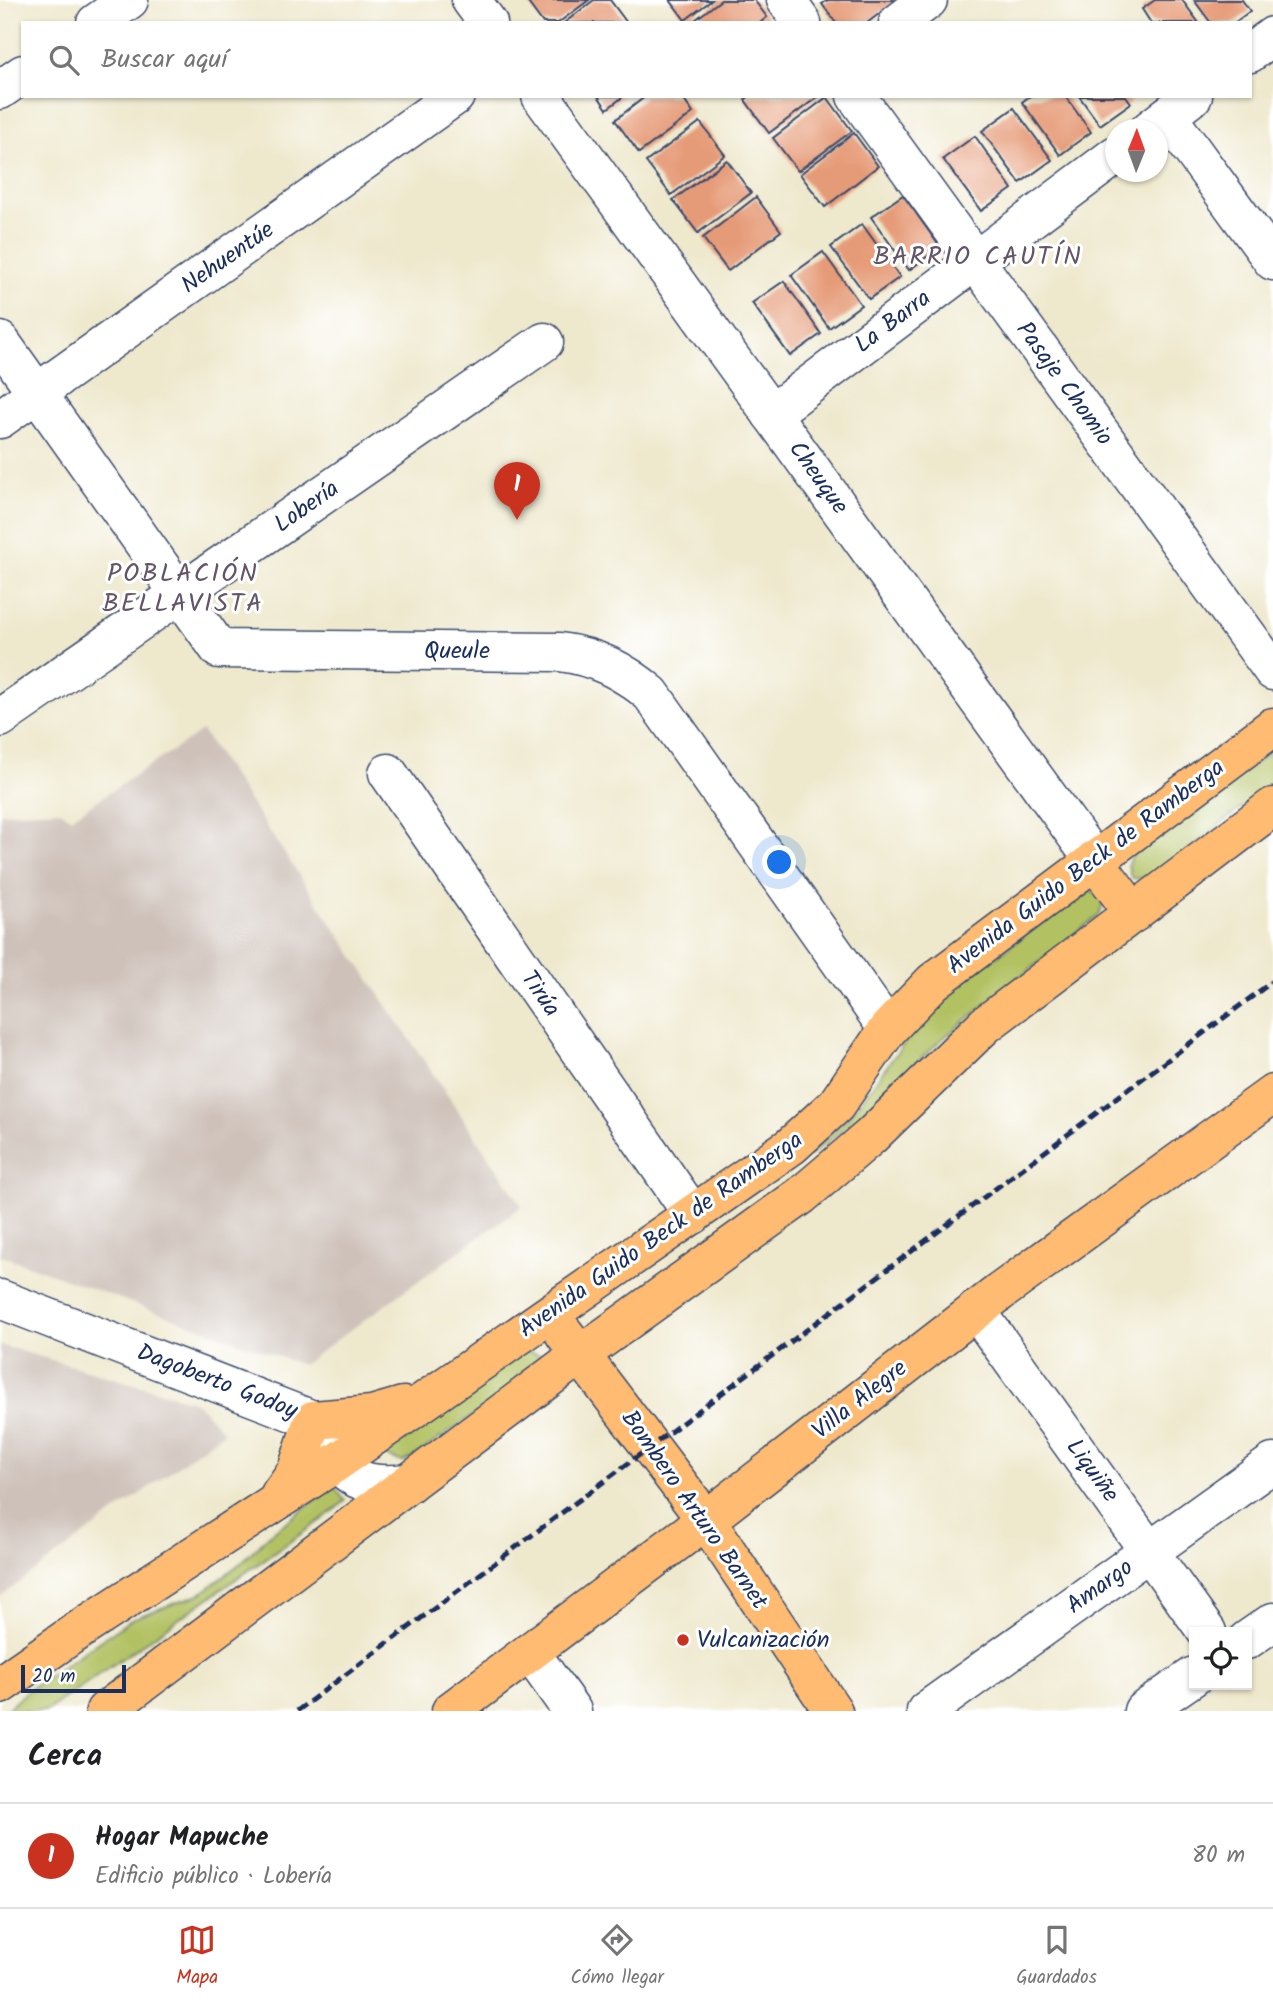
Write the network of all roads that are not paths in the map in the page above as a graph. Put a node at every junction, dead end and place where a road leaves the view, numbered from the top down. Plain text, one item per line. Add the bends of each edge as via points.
1 (129, 0) edge
2 (471, 0) edge
3 (786, 0) edge
4 (928, 0) edge
5 (99, 21) edge
6 (487, 21) edge
7 (801, 21) edge
8 (901, 21) edge
9 (1273, 36) edge
10 (1252, 52) edge
11 (21, 75) edge
12 (0, 90) edge
13 (452, 98) edge
14 (542, 98) edge
15 (857, 98) edge
16 (1170, 114) edge
17 (1105, 162) edge
18 (975, 260) junction
19 (1273, 261) edge
20 (0, 341) edge
21 (544, 342) dead end
22 (37, 393) junction
23 (771, 414) junction
24 (0, 419) edge
25 (180, 595) junction
26 (1273, 671) edge
27 (0, 718) edge
28 (1273, 727) edge
29 (388, 773) dead end
30 (1273, 807) edge
31 (1094, 860) junction
32 (1134, 913) junction
33 (888, 1029) junction
34 (1273, 1094) edge
35 (693, 1215) junction
36 (0, 1299) edge
37 (976, 1310) junction
38 (549, 1314) junction
39 (581, 1354) junction
40 (432, 1395) junction
41 (313, 1420) junction
42 (337, 1462) junction
43 (1273, 1463) edge
44 (409, 1483) junction
45 (264, 1511) junction
46 (706, 1520) junction
47 (1150, 1551) junction
48 (1273, 1622) edge
49 (1203, 1627) edge
50 (1252, 1637) edge
51 (530, 1652) junction
52 (1189, 1679) edge
53 (0, 1685) edge
54 (105, 1711) edge
55 (451, 1711) edge
56 (572, 1711) edge
57 (833, 1711) edge
58 (926, 1711) edge
59 (1143, 1711) edge

1 - 5 street
2 - 6 street
3 - 7 street
4 - 8 street
9 - 10 street
11 - 12 street
13 - 22 street, Nehuentúe
14 - 23 street, Cheuque
15 - 18 street, Pasaje Chomio
16 - 19 street
17 - 18 street, La Barra
18 - 23 street, La Barra
18 - 26 street, Pasaje Chomio
20 - 22 street, Queule
21 - 25 street, Lobería
22 - 24 street, Nehuentúe
22 - 25 street, Queule
23 - 31 street, Cheuque
25 - 27 street, Lobería
25 - 33 street, Queule via 219,649 560,652 619,670 651,694
28 - 31 main road, Avenida Guido Beck de Ramberga
29 - 35 street, Tirúa
30 - 32 main road, Avenida Guido Beck de Ramberga
31 - 32 main road
31 - 33 main road, Avenida Guido Beck de Ramberga via 933,982
32 - 39 main road, Avenida Guido Beck de Ramberga via 985,1025 870,1137 802,1195
33 - 35 main road, Avenida Guido Beck de Ramberga via 856,1079 811,1130
34 - 37 main road, Villa Alegre
35 - 38 main road, Avenida Guido Beck de Ramberga
36 - 41 street, Dagoberto Godoy
37 - 46 main road, Villa Alegre
37 - 47 street, Liquiñe
38 - 39 main road, Bombero Arturo Barnet
38 - 40 main road, Avenida Guido Beck de Ramberga
39 - 44 main road, Avenida Guido Beck de Ramberga
39 - 46 main road, Bombero Arturo Barnet
40 - 41 main road via 372,1415
40 - 42 main road, Avenida Guido Beck de Ramberga
41 - 42 street, Dagoberto Godoy
41 - 45 main road via 297,1470
42 - 44 street, Dagoberto Godoy via 362,1484
42 - 45 main road, Avenida Guido Beck de Ramberga
43 - 47 street, Amargo
44 - 54 main road, Avenida Guido Beck de Ramberga
45 - 53 main road, Avenida Guido Beck de Ramberga
46 - 51 main road, Villa Alegre
46 - 57 main road, Bombero Arturo Barnet
47 - 49 street, Liquiñe
47 - 58 street, Amargo
48 - 50 street
51 - 55 main road, Villa Alegre
51 - 56 street
52 - 59 street

